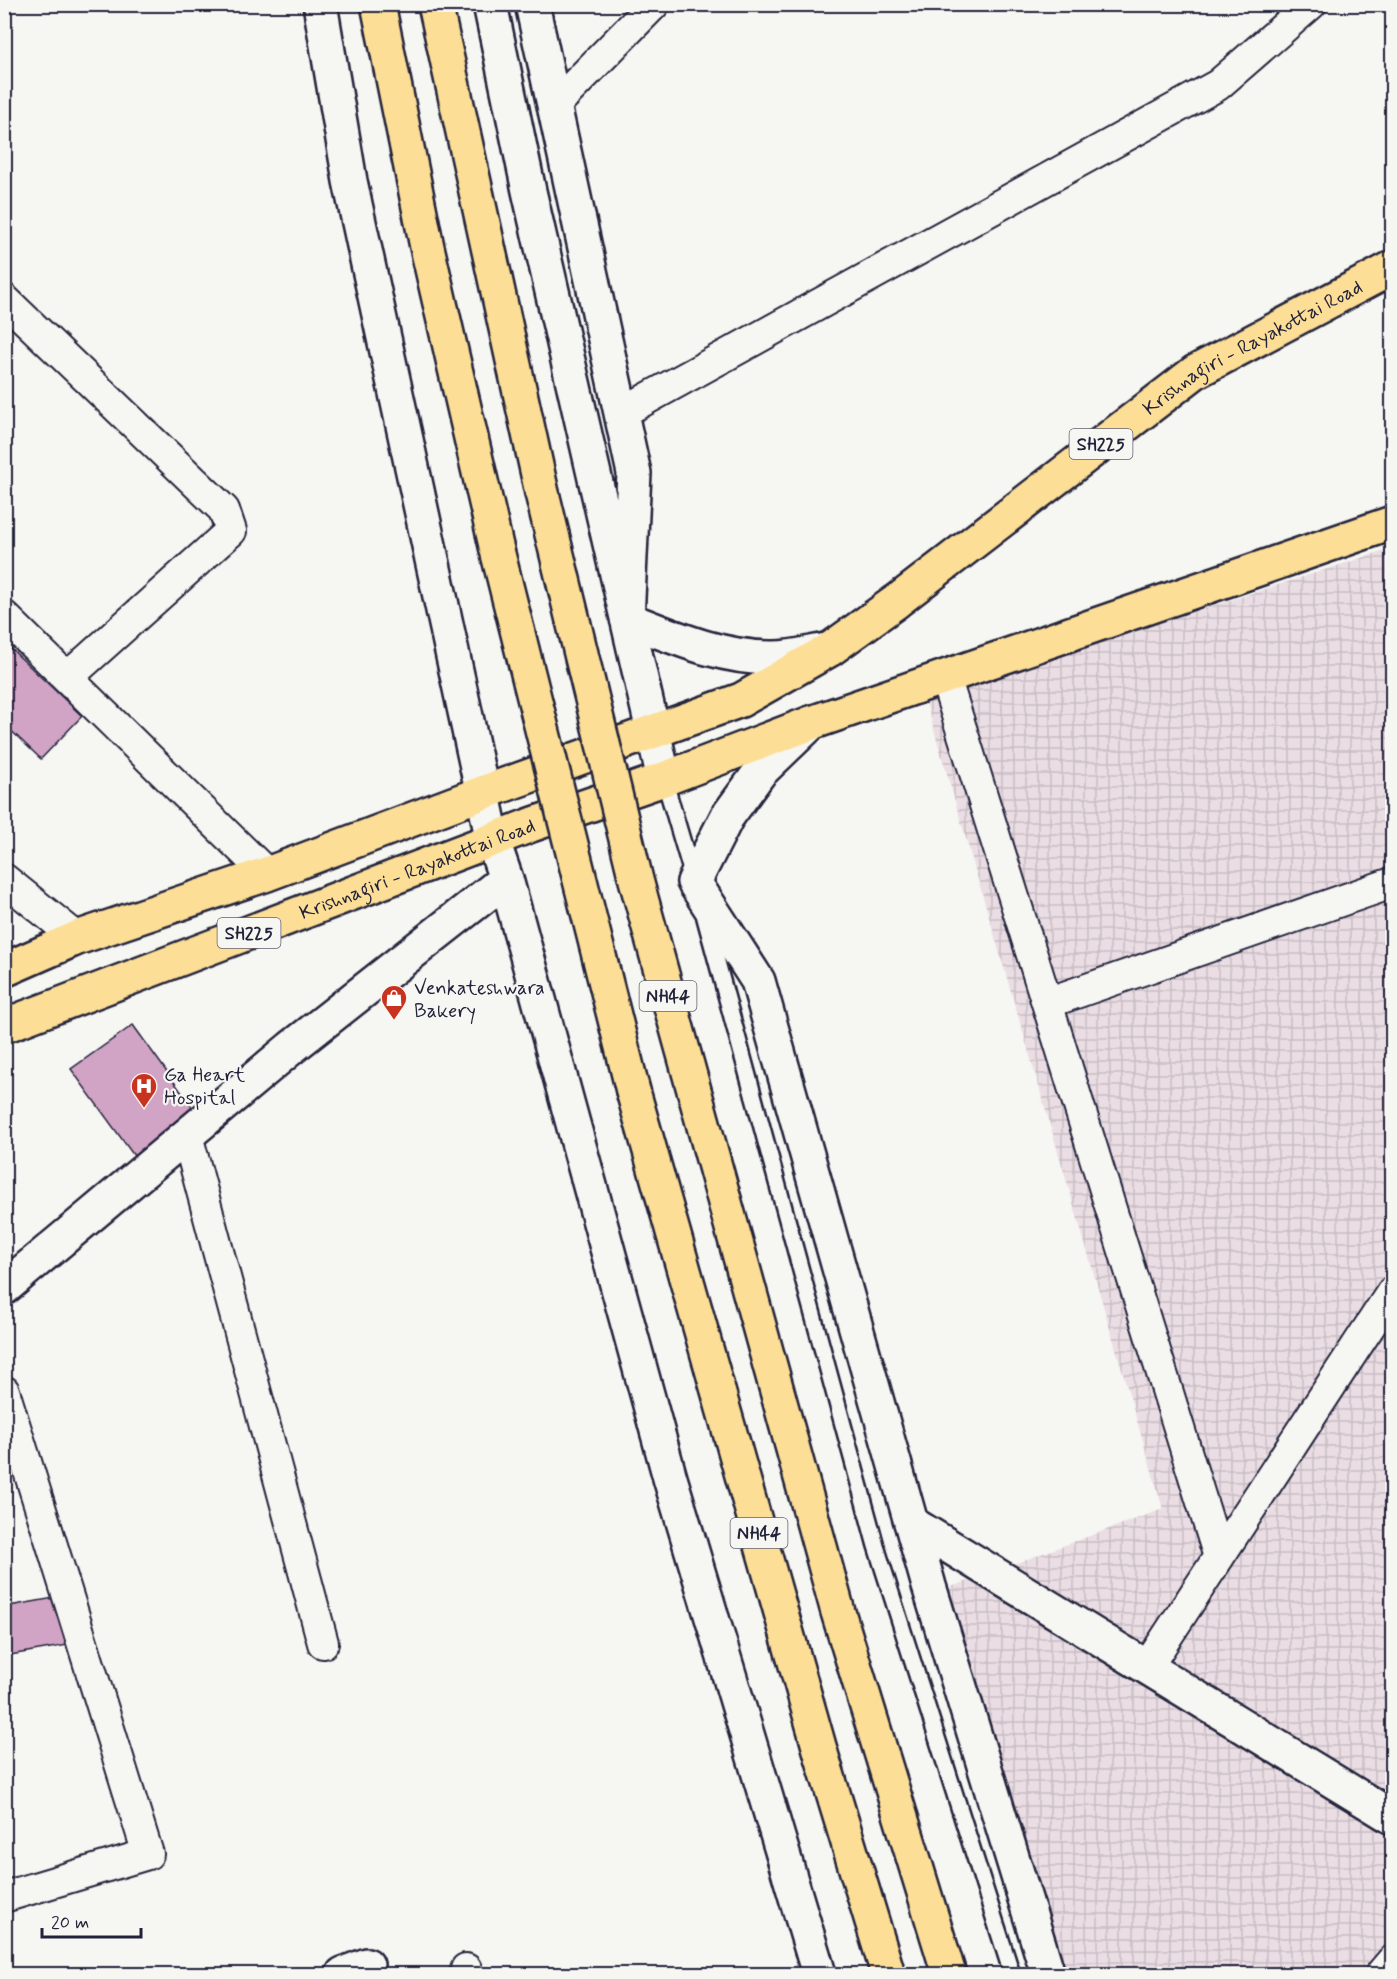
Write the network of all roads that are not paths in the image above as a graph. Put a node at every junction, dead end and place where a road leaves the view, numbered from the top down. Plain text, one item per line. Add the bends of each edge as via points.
1 (320, 4) edge
2 (378, 4) edge
3 (435, 4) edge
4 (490, 4) edge
5 (532, 4) edge
6 (654, 4) edge
7 (1311, 4) edge
8 (554, 106) junction
9 (1392, 268) edge
10 (4, 299) edge
11 (621, 413) junction
12 (1392, 523) edge
13 (4, 616) edge
14 (627, 619) junction
15 (829, 650) junction
16 (68, 677) junction
17 (945, 677) junction
18 (811, 723) junction
19 (654, 732) junction
20 (664, 779) junction
21 (482, 793) junction
22 (493, 841) junction
23 (267, 874) junction
24 (4, 879) edge
25 (506, 879) junction
26 (694, 882) junction
27 (1392, 883) edge
28 (76, 938) junction
29 (4, 970) edge
30 (1047, 1003) junction
31 (4, 1026) edge
32 (187, 1135) junction
33 (4, 1288) edge
34 (1392, 1292) edge
35 (4, 1391) edge
36 (911, 1523) junction
37 (1220, 1557) junction
38 (323, 1643) dead end
39 (1147, 1667) junction
40 (1392, 1817) edge
41 (4, 1897) edge
42 (1392, 1961) edge
43 (819, 1974) edge
44 (888, 1974) edge
45 (949, 1974) edge
46 (1012, 1974) edge
47 (1048, 1974) edge
48 (1381, 1974) edge

1 - 21 street via 350,181
2 - 44 main road, NH44, bridge via 427,247 496,546 633,1091 822,1757
3 - 45 main road, NH44, bridge via 542,493 636,880 838,1612
4 - 14 street
5 - 8 street
6 - 8 street
7 - 11 street via 1218,85
8 - 11 street
9 - 15 main road, Krishnagiri - Rayakottai Road / SH225 via 1195,372
10 - 16 street via 224,510 231,531
11 - 14 street via 634,473
12 - 17 main road, Krishnagiri - Rayakottai Road
13 - 16 street
14 - 15 street via 732,654 772,658
14 - 19 street
15 - 19 main road, Krishnagiri - Rayakottai Road via 741,700
16 - 23 street
17 - 18 main road, Krishnagiri - Rayakottai Road
17 - 30 street
18 - 20 main road, Krishnagiri - Rayakottai Road
18 - 26 street via 760,772 727,817
19 - 20 street
19 - 21 main road, Krishnagiri - Rayakottai Road
20 - 22 main road, Krishnagiri - Rayakottai Road / SH225
20 - 26 lane
21 - 22 street
21 - 23 main road, Krishnagiri - Rayakottai Road
22 - 25 street
22 - 31 main road, Krishnagiri - Rayakottai Road / SH225
23 - 28 main road, Krishnagiri - Rayakottai Road
24 - 28 street
25 - 32 street
25 - 43 street via 670,1478
26 - 36 street via 758,981
26 - 46 lane via 876,1546
27 - 30 street
28 - 29 main road, Krishnagiri - Rayakottai Road
30 - 37 street
32 - 33 street
32 - 38 street
34 - 37 street
35 - 41 street via 148,1854
36 - 39 street
36 - 47 street
37 - 39 street
39 - 40 street
42 - 48 street

